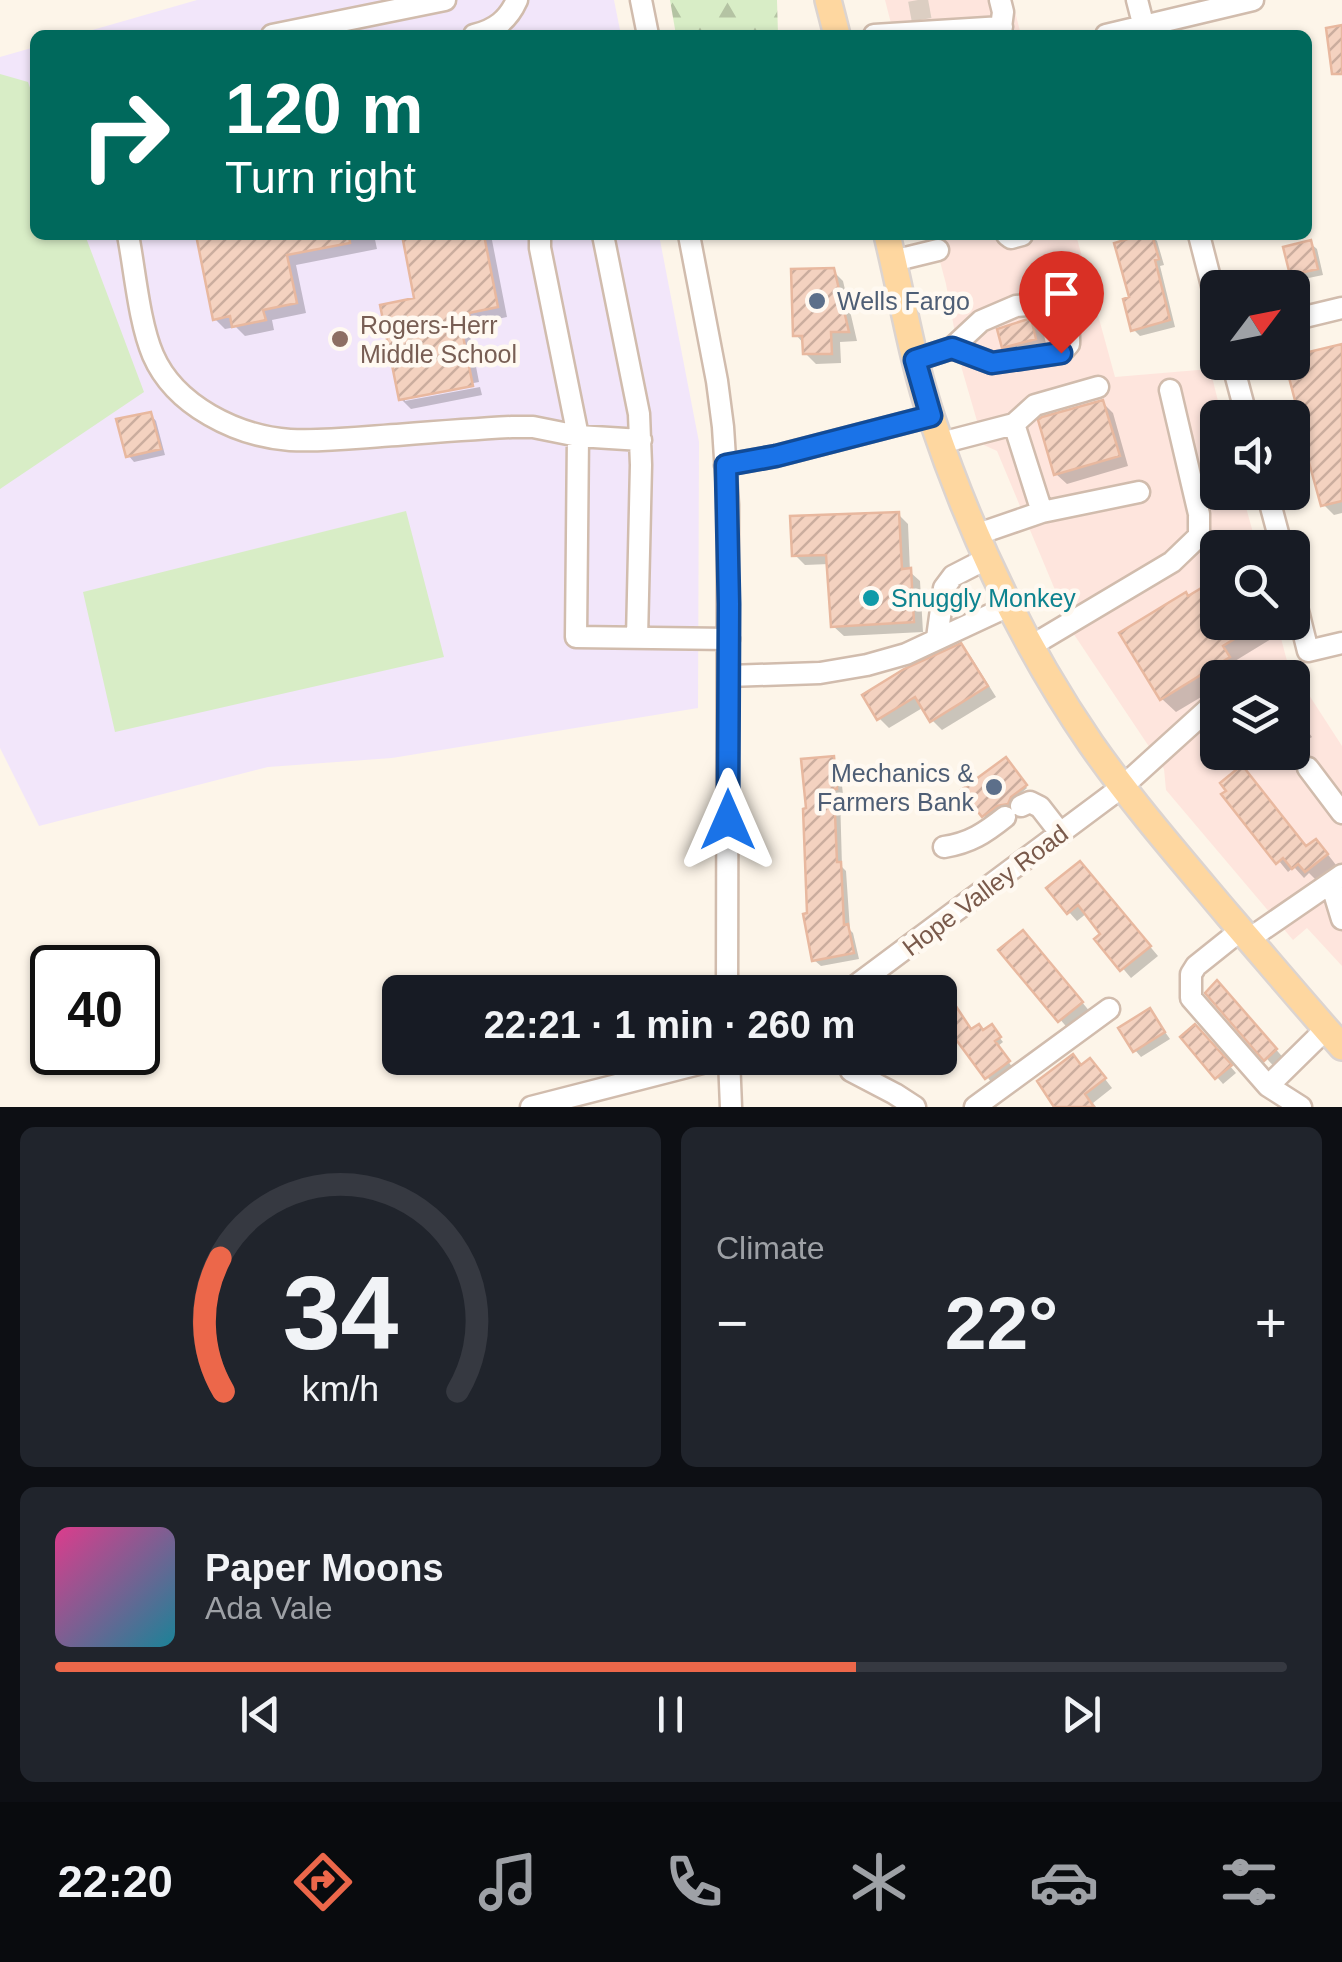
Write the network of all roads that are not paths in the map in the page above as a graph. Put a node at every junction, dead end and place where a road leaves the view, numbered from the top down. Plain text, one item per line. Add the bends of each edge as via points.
1 (445, 0) edge
2 (517, 0) edge
3 (641, 0) edge
4 (828, 0) edge
5 (1000, 0) edge
6 (1137, 0) edge
7 (1253, 0) edge
8 (315, 30) edge
9 (488, 30) edge
10 (647, 30) edge
11 (835, 30) edge
12 (1001, 30) edge
13 (1144, 30) edge
14 (1148, 30) edge
15 (129, 240) edge
16 (540, 240) edge
17 (605, 240) edge
18 (690, 240) edge
19 (888, 240) edge
20 (1199, 240) edge
21 (938, 250) dead end
22 (893, 261) junction
23 (1207, 270) edge
24 (1342, 308) edge
25 (1310, 316) edge
26 (952, 348) junction
27 (915, 360) junction
28 (1098, 387) dead end
29 (1170, 390) dead end
30 (931, 416) junction
31 (1014, 424) junction
32 (578, 436) junction
33 (641, 440) junction
34 (940, 443) junction
35 (726, 465) junction
36 (1139, 492) dead end
37 (1042, 512) junction
38 (983, 546) junction
39 (1010, 605) junction
40 (637, 638) junction
41 (729, 638) junction
42 (936, 638) junction
43 (1305, 640) edge
44 (1342, 643) edge
45 (1031, 646) junction
46 (729, 676) junction
47 (1200, 716) edge
48 (1310, 770) edge
49 (1122, 787) junction
50 (1342, 813) edge
51 (1061, 834) junction
52 (944, 846) dead end
53 (1336, 879) edge
54 (1342, 920) edge
55 (1245, 934) junction
56 (727, 975) edge
57 (871, 975) edge
58 (1109, 1009) dead end
59 (1334, 1038) edge
60 (658, 1075) edge
61 (728, 1075) edge
62 (857, 1075) edge
63 (1268, 1086) junction
64 (531, 1107) edge
65 (731, 1107) edge
66 (915, 1107) edge
67 (975, 1107) edge
68 (1301, 1107) edge

1 - 8 street
2 - 9 street
3 - 10 street
4 - 11 main road
5 - 12 street
6 - 13 street
7 - 14 street
15 - 32 street via 153,355 176,388 220,421 287,440 512,426
16 - 32 street
17 - 33 street
18 - 35 street
19 - 22 main road
20 - 23 street
21 - 22 street
22 - 27 main road
24 - 25 street
26 - 26 street via 981,321 1016,306 1051,303 1070,329 1070,344 1042,357 992,363
26 - 27 street
27 - 30 main road
28 - 31 street via 1034,405
29 - 45 street via 1200,514 1199,536 1172,562
30 - 34 main road
30 - 35 street
31 - 34 street
31 - 37 street
32 - 33 street
32 - 40 street via 576,637
33 - 40 street
34 - 38 main road
35 - 41 street
36 - 37 street
37 - 38 street
38 - 39 main road
38 - 42 street via 944,588
39 - 42 street
39 - 45 main road
40 - 41 street
41 - 46 street
42 - 46 street via 867,665
43 - 44 street via 1308,651
45 - 49 main road
46 - 56 street
47 - 49 street, Hope Valley Road
48 - 50 street
49 - 51 street, Hope Valley Road
49 - 55 main road
51 - 52 street via 1030,802 981,836
51 - 57 street, Hope Valley Road
53 - 54 street
53 - 55 street
55 - 59 main road
55 - 63 street via 1196,966 1191,998
58 - 67 street
59 - 63 street
60 - 64 street
61 - 65 street
62 - 66 street
63 - 68 street

